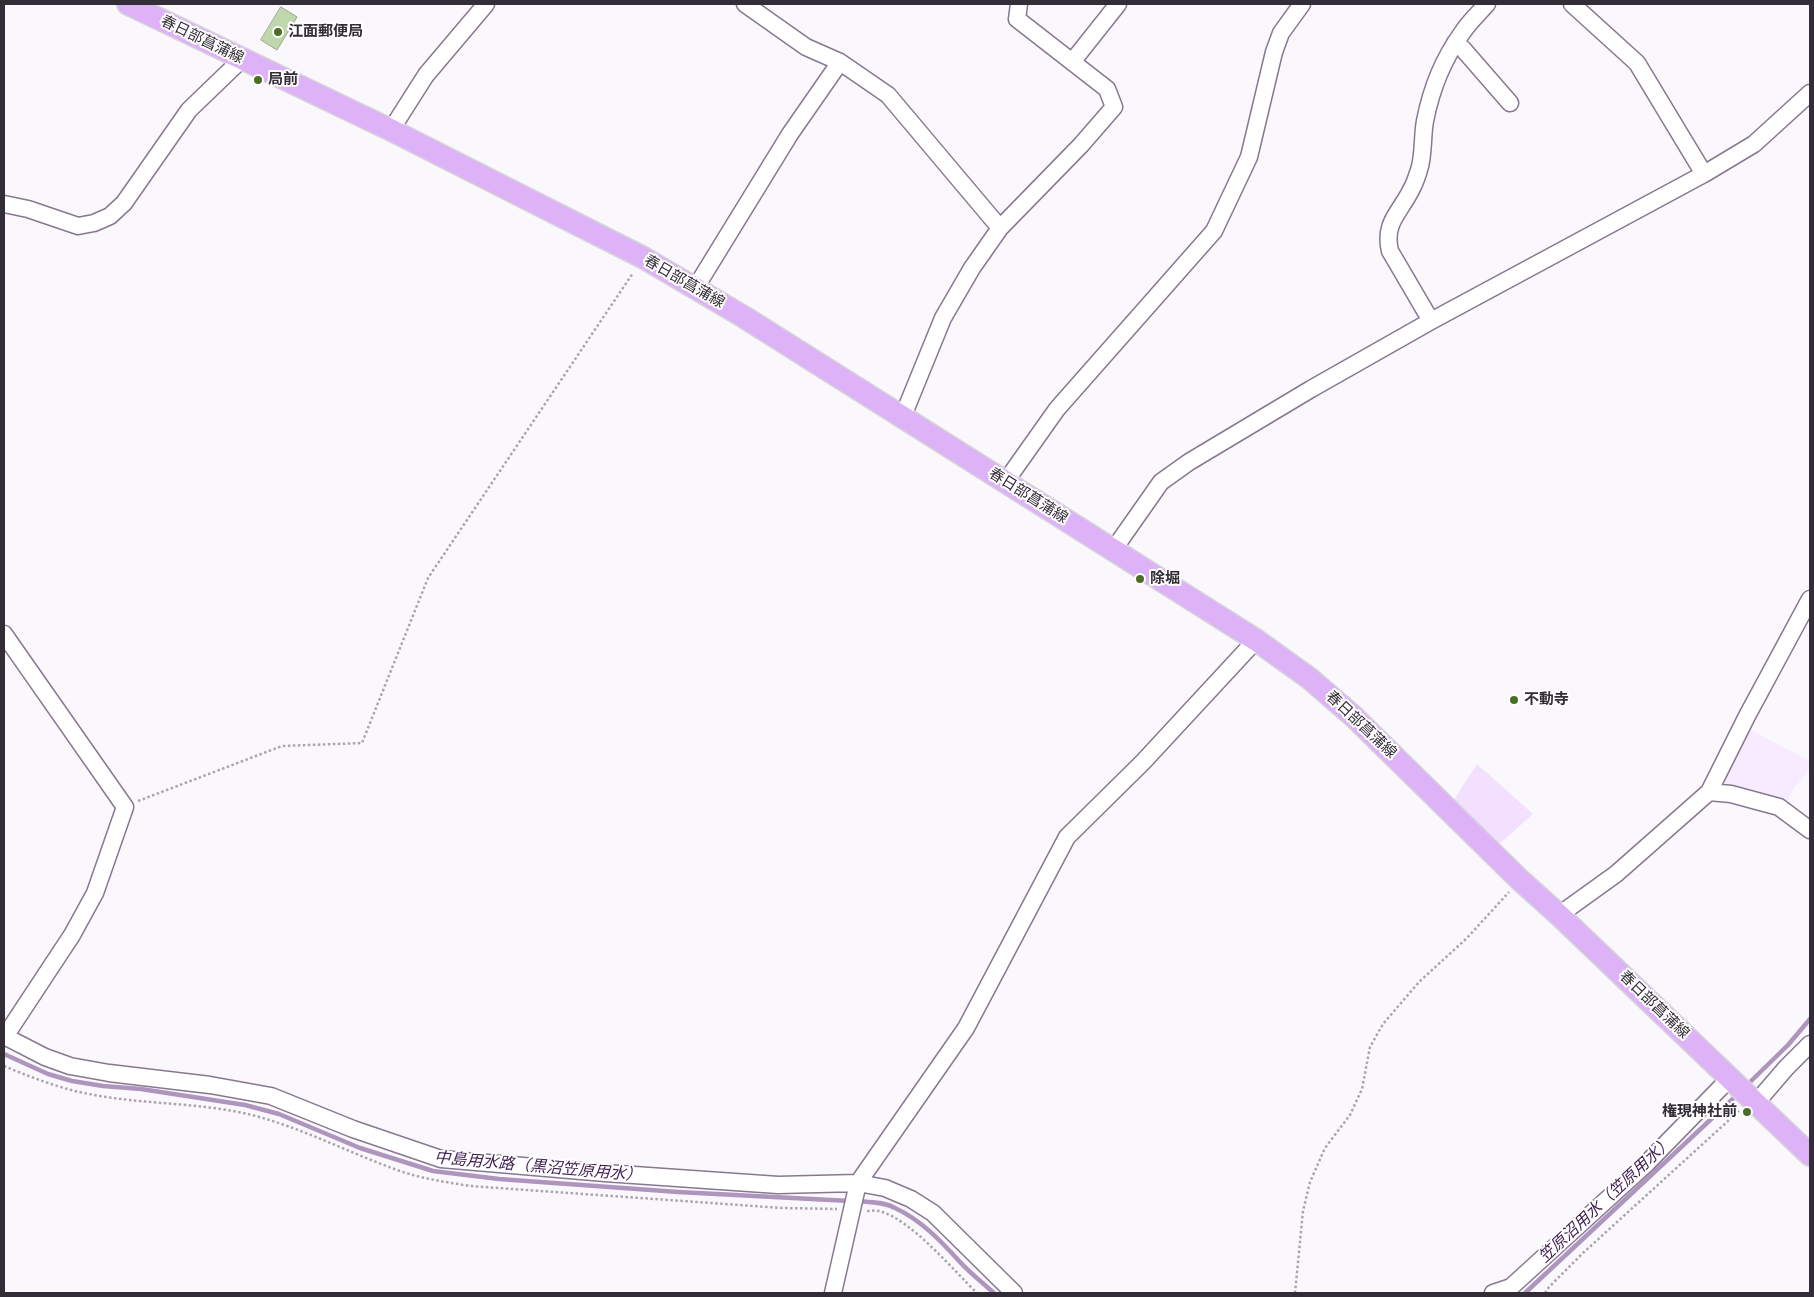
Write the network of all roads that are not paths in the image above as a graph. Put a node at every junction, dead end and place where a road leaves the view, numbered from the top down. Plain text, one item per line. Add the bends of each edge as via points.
1 (128, 4) edge
2 (486, 4) edge
3 (745, 4) edge
4 (1018, 4) edge
5 (1118, 4) edge
6 (1302, 4) edge
7 (1487, 4) edge
8 (1572, 4) edge
9 (1455, 43) junction
10 (242, 59) junction
11 (840, 62) junction
12 (1072, 62) junction
13 (1810, 93) edge
14 (1510, 103) dead end
15 (391, 130) junction
16 (1704, 174) junction
17 (4, 204) edge
18 (1000, 228) junction
19 (696, 287) junction
20 (1431, 321) junction
21 (903, 416) junction
22 (1006, 481) junction
23 (1114, 550) junction
24 (1810, 599) edge
25 (4, 634) edge
26 (1256, 640) junction
27 (1709, 792) junction
28 (1810, 830) edge
29 (1559, 915) junction
30 (4, 1037) edge
31 (1810, 1044) edge
32 (1730, 1078) junction
33 (1754, 1101) junction
34 (1810, 1155) edge
35 (857, 1186) junction
36 (1512, 1291) edge
37 (833, 1293) edge
38 (1014, 1293) edge
39 (1493, 1293) edge

1 - 10 main road, 春日部菖蒲線
2 - 15 street via 426,75
3 - 11 street via 806,46
4 - 12 street via 1017,18
5 - 12 street
6 - 22 street via 1282,33 1274,52 1249,157 1214,231 1057,409
7 - 9 street
8 - 16 street via 1637,63
9 - 14 street
9 - 20 street via 1431,95 1420,168 1391,222 1388,240 1390,251
10 - 15 main road, 春日部菖蒲線
10 - 17 street via 189,110 124,203 110,216 78,226
11 - 18 street via 888,94
11 - 19 street via 790,134
12 - 18 street via 1107,89 1114,107
13 - 16 street via 1754,144
15 - 19 main road, 春日部菖蒲線
16 - 20 street
18 - 21 street via 943,318
19 - 21 main road, 春日部菖蒲線
20 - 23 street via 1182,467 1162,482
21 - 22 main road, 春日部菖蒲線
22 - 23 main road, 春日部菖蒲線
23 - 26 main road, 春日部菖蒲線
24 - 27 street
25 - 30 street via 125,806 95,893 72,935
26 - 29 main road, 春日部菖蒲線 via 1353,716
26 - 35 street via 1143,762 1067,837 966,1028
27 - 28 street via 1779,806
27 - 29 street via 1616,874
29 - 32 main road, 春日部菖蒲線
30 - 35 street via 70,1066 271,1096 441,1159 605,1173
31 - 33 street
32 - 33 main road, 春日部菖蒲線
32 - 36 street via 1648,1163
33 - 34 main road, 春日部菖蒲線
35 - 37 street via 856,1208
35 - 38 street via 893,1191 933,1213
36 - 39 street

